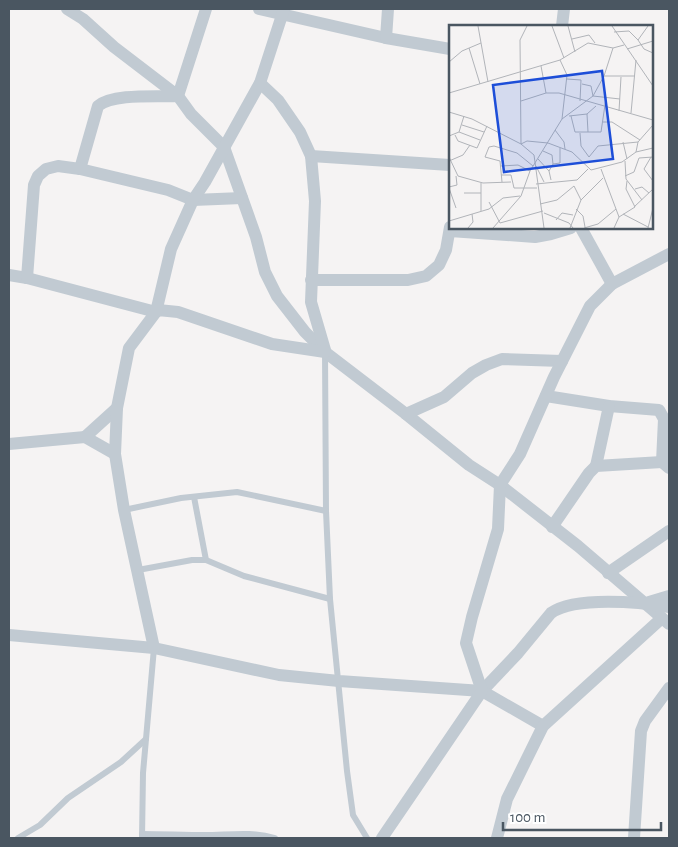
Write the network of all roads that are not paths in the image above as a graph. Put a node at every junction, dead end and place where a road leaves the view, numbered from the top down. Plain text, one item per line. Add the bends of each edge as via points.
1 (67, 9) edge
2 (206, 9) edge
3 (260, 9) edge
4 (388, 9) edge
5 (564, 9) edge
6 (283, 12) edge
7 (562, 25) edge
8 (386, 38) junction
9 (449, 49) edge
10 (260, 83) junction
11 (178, 96) junction
12 (224, 147) junction
13 (311, 156) junction
14 (449, 165) edge
15 (80, 169) junction
16 (242, 198) junction
17 (193, 200) junction
18 (450, 229) edge
19 (568, 229) edge
20 (582, 229) edge
21 (669, 254) edge
22 (9, 275) edge
23 (26, 278) junction
24 (311, 280) junction
25 (612, 284) junction
26 (156, 312) junction
27 (325, 352) junction
28 (562, 361) junction
29 (546, 396) junction
30 (610, 406) junction
31 (117, 408) junction
32 (406, 414) junction
33 (85, 437) junction
34 (9, 444) edge
35 (115, 454) junction
36 (666, 465) edge
37 (596, 466) junction
38 (500, 485) junction
39 (194, 497) junction
40 (124, 510) junction
41 (326, 511) junction
42 (552, 527) junction
43 (669, 531) edge
44 (206, 560) junction
45 (138, 570) junction
46 (608, 573) junction
47 (669, 596) edge
48 (330, 599) junction
49 (644, 603) junction
50 (667, 616) edge
51 (9, 635) edge
52 (154, 648) junction
53 (339, 681) junction
54 (669, 688) edge
55 (482, 691) junction
56 (543, 726) junction
57 (146, 739) junction
58 (142, 836) edge
59 (18, 838) edge
60 (275, 838) edge
61 (366, 838) edge
62 (382, 838) edge
63 (497, 838) edge
64 (634, 838) edge

1 - 11 street
2 - 11 street
3 - 6 street
4 - 8 street
5 - 7 street
6 - 8 street
6 - 10 street
8 - 9 street
10 - 12 street
10 - 13 street via 278,100 300,132
11 - 12 street
11 - 15 street via 117,98 103,102 98,106
12 - 16 street
12 - 17 street
13 - 14 street
13 - 24 street via 315,202
15 - 17 street via 168,190
15 - 23 street via 58,166 38,176 34,185
16 - 17 street
16 - 27 street via 265,272 277,296 301,328
17 - 26 street via 171,249
18 - 19 street via 535,237
18 - 24 street via 440,265 426,276 408,280
20 - 25 street
21 - 25 street
22 - 23 street
23 - 26 street
24 - 27 street via 311,302
25 - 28 street via 590,306
26 - 27 street via 178,312 272,344
26 - 31 street via 129,348
27 - 32 street
27 - 41 lane
28 - 29 street
28 - 32 street via 502,359 472,373 444,397
29 - 30 street
29 - 38 street via 520,454
30 - 36 street via 659,410 664,419
30 - 37 street
31 - 33 street
31 - 35 street
32 - 38 street via 469,465
33 - 34 street
33 - 35 street
35 - 40 street
36 - 37 street
37 - 42 street
38 - 42 street
38 - 55 street via 498,529 466,643
39 - 40 lane
39 - 41 lane via 237,492
39 - 44 lane
40 - 45 street
41 - 48 lane
42 - 46 street
43 - 46 street
44 - 45 lane
44 - 48 lane via 244,576
45 - 52 street
46 - 49 street
47 - 49 street
48 - 53 lane
49 - 50 street
49 - 55 street via 576,603 557,608
50 - 56 street
51 - 52 street
52 - 53 street via 279,675
52 - 57 lane
53 - 55 street
53 - 61 lane via 353,815
54 - 64 street via 645,721 641,732
55 - 56 street
55 - 62 street
56 - 63 street via 507,799
57 - 58 lane
57 - 59 lane via 121,762 68,798 40,825
58 - 60 lane via 236,833

